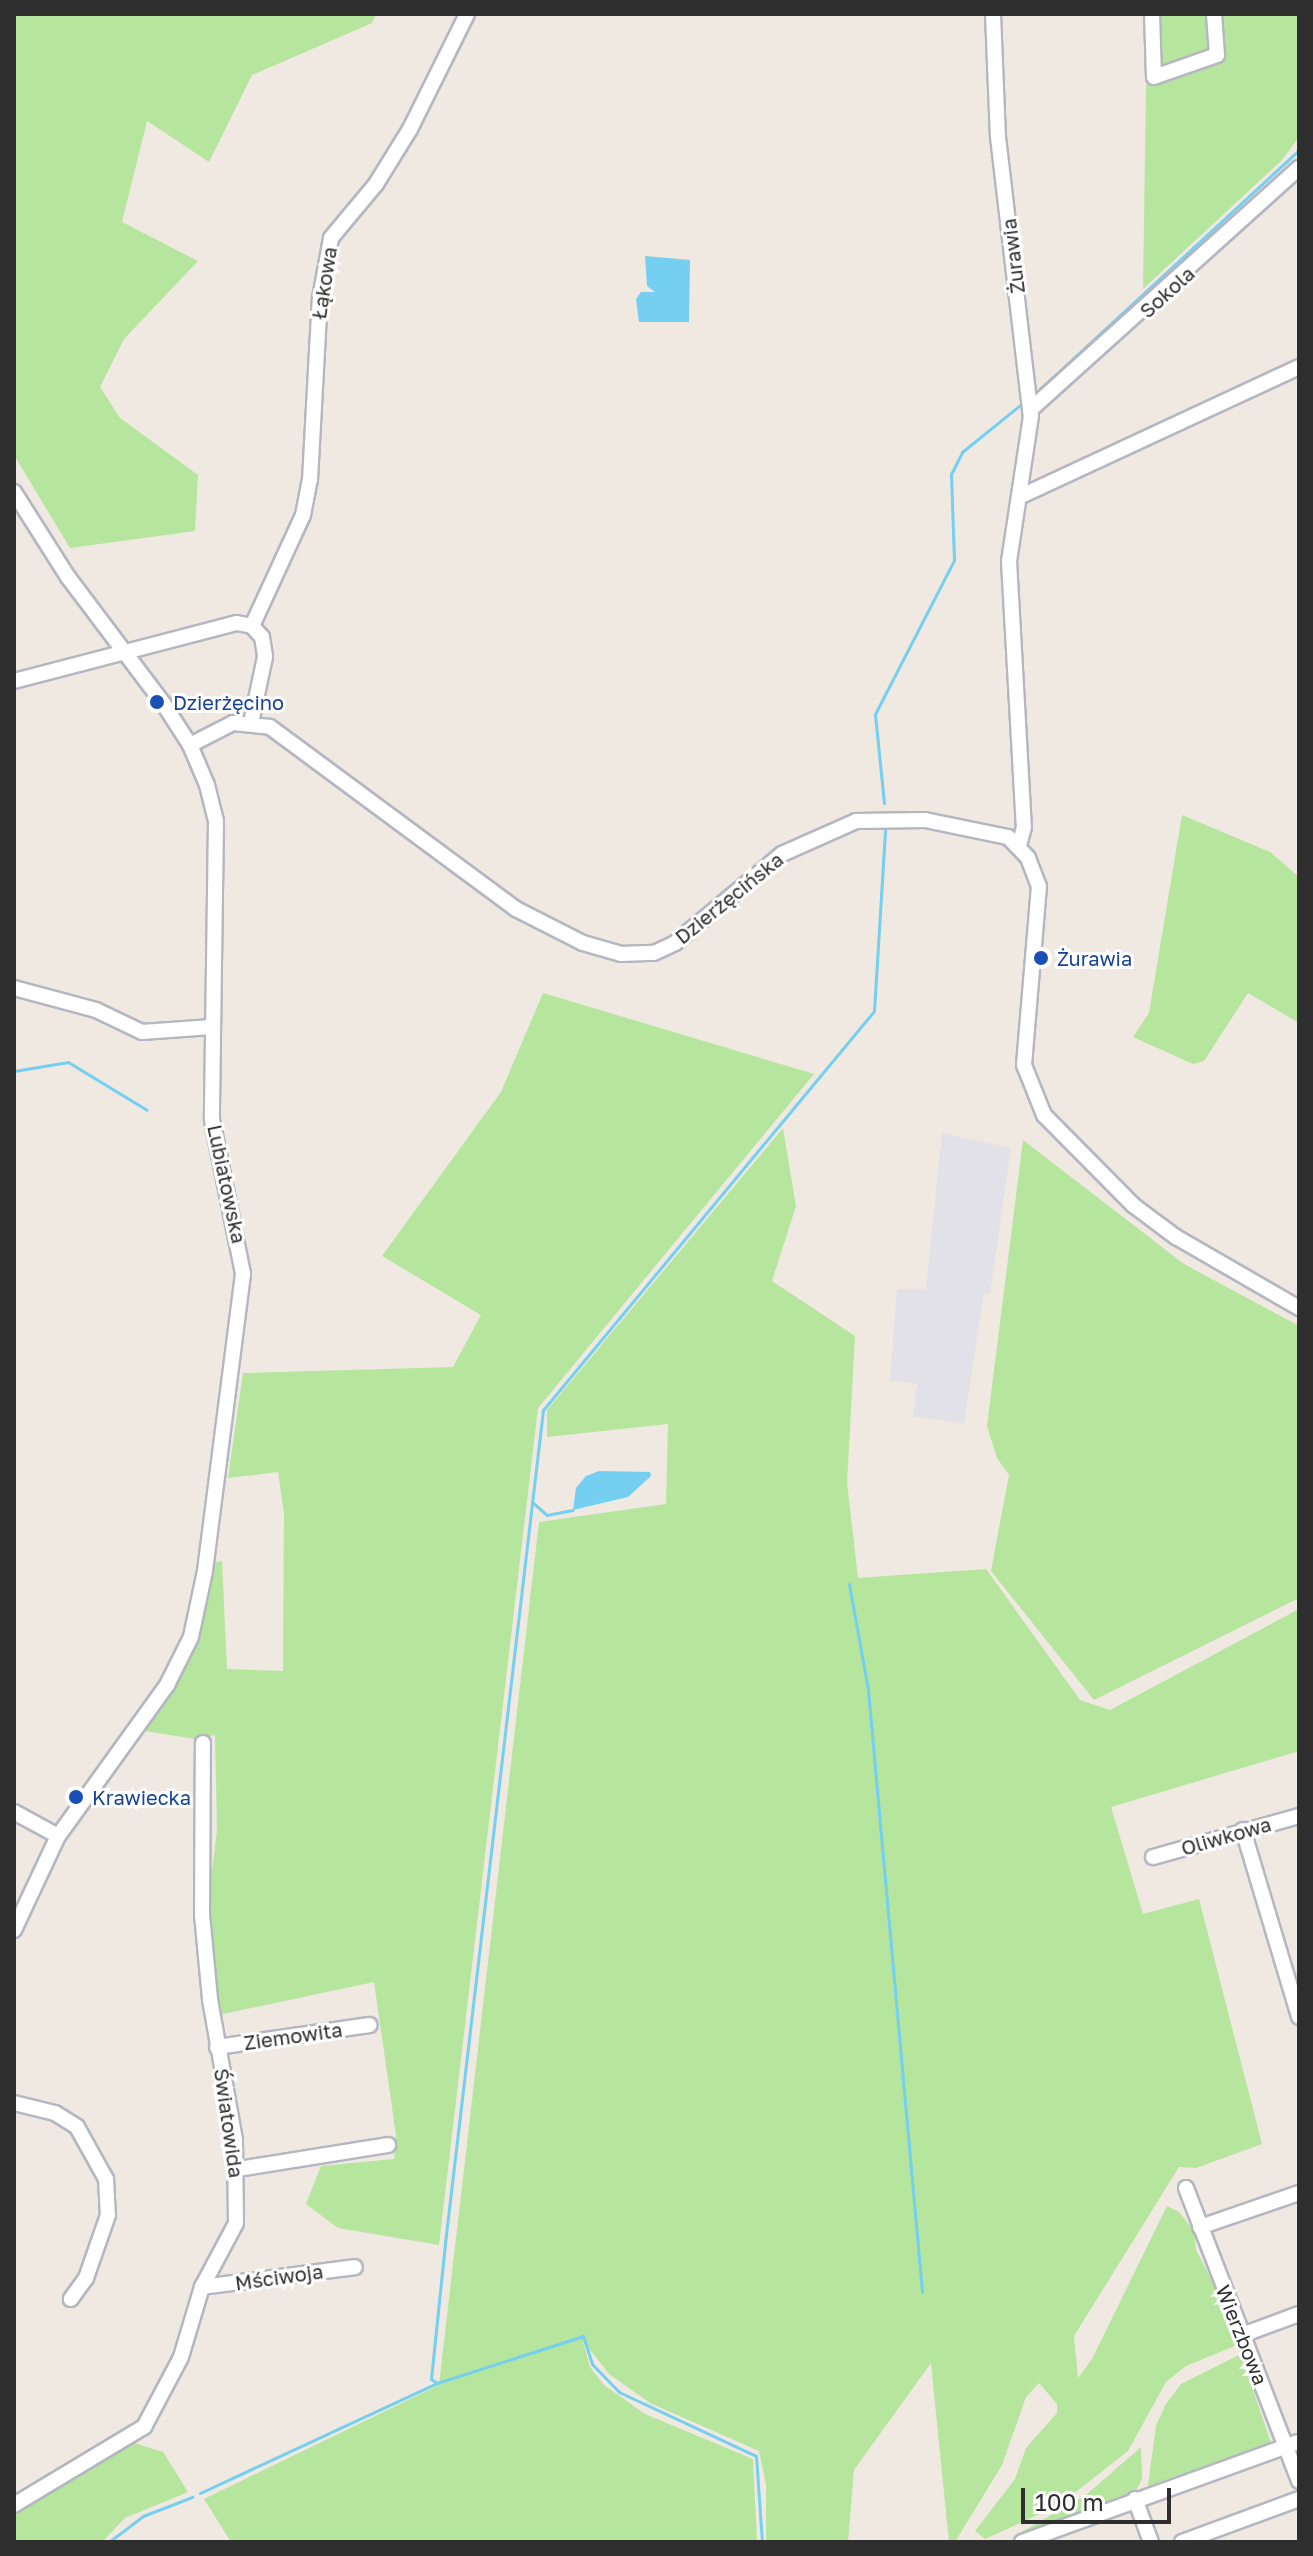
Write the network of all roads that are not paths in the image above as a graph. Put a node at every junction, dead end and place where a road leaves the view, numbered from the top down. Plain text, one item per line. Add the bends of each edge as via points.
1 (467, 14) edge
2 (993, 14) edge
3 (1152, 14) edge
4 (1214, 14) edge
5 (1299, 168) edge
6 (1299, 367) edge
7 (1030, 410) junction
8 (14, 492) edge
9 (1019, 497) junction
10 (252, 626) junction
11 (130, 653) junction
12 (14, 681) edge
13 (251, 723) junction
14 (190, 745) junction
15 (1019, 846) junction
16 (14, 988) edge
17 (212, 1027) junction
18 (1299, 1308) edge
19 (203, 1743) dead end
20 (14, 1812) edge
21 (1299, 1816) edge
22 (1243, 1830) junction
23 (58, 1836) junction
24 (1153, 1857) dead end
25 (14, 1930) edge
26 (1299, 2017) edge
27 (369, 2025) dead end
28 (217, 2047) junction
29 (14, 2103) edge
30 (388, 2145) dead end
31 (238, 2169) junction
32 (1186, 2188) dead end
33 (1299, 2193) edge
34 (1200, 2227) junction
35 (355, 2267) dead end
36 (202, 2287) junction
37 (71, 2299) dead end
38 (1299, 2314) edge
39 (1242, 2335) junction
40 (1293, 2444) edge
41 (1299, 2481) edge
42 (1135, 2499) junction
43 (1299, 2499) edge
44 (14, 2505) edge
45 (1022, 2542) edge
46 (1151, 2542) edge
47 (1182, 2542) edge

1 - 10 street, Łąkowa via 410,129 376,184 331,238 320,298 303,515
2 - 7 street, Żurawia via 998,137
3 - 4 street via 1154,77 1217,55
5 - 7 street, Sokola via 1093,359
6 - 9 street
7 - 9 street, Żurawia
8 - 11 street, Lubiatowska via 68,577
9 - 15 street, Żurawia via 1009,561 1024,827
10 - 11 street via 237,623
10 - 13 street via 262,637 265,657
11 - 12 street
11 - 14 street, Lubiatowska
13 - 14 street via 233,723
13 - 15 street, Dzierżęcińska via 285,735 516,909 583,943 621,954 654,953 675,943 782,854 856,821 885,818 978,827
14 - 17 street, Lubiatowska via 216,821
15 - 18 street via 1039,886 1024,1065 1036,1102 1058,1133 1133,1205 1199,1253
16 - 17 street via 96,1010 142,1032
17 - 23 street, Lubiatowska via 212,1120 243,1274 199,1603 191,1637 167,1685
19 - 28 street, Światowida via 202,1915
20 - 23 street
21 - 22 street, Oliwkowa
22 - 24 street, Oliwkowa
22 - 26 street
23 - 25 street, Lubiatowska
27 - 28 street, Ziemowita
28 - 31 street, Światowida
29 - 37 street via 55,2113 77,2127 106,2179 108,2215 86,2278
30 - 31 street
31 - 36 street, Światowida via 236,2223
32 - 34 street, Wierzbowa
33 - 34 street
34 - 39 street, Wierzbowa
35 - 36 street, Mściwoja
36 - 44 street, Światowida via 181,2357 144,2427
38 - 39 street
39 - 40 street, Wierzbowa
40 - 41 street, Wierzbowa
40 - 42 street
42 - 45 street
42 - 46 street
43 - 47 street

